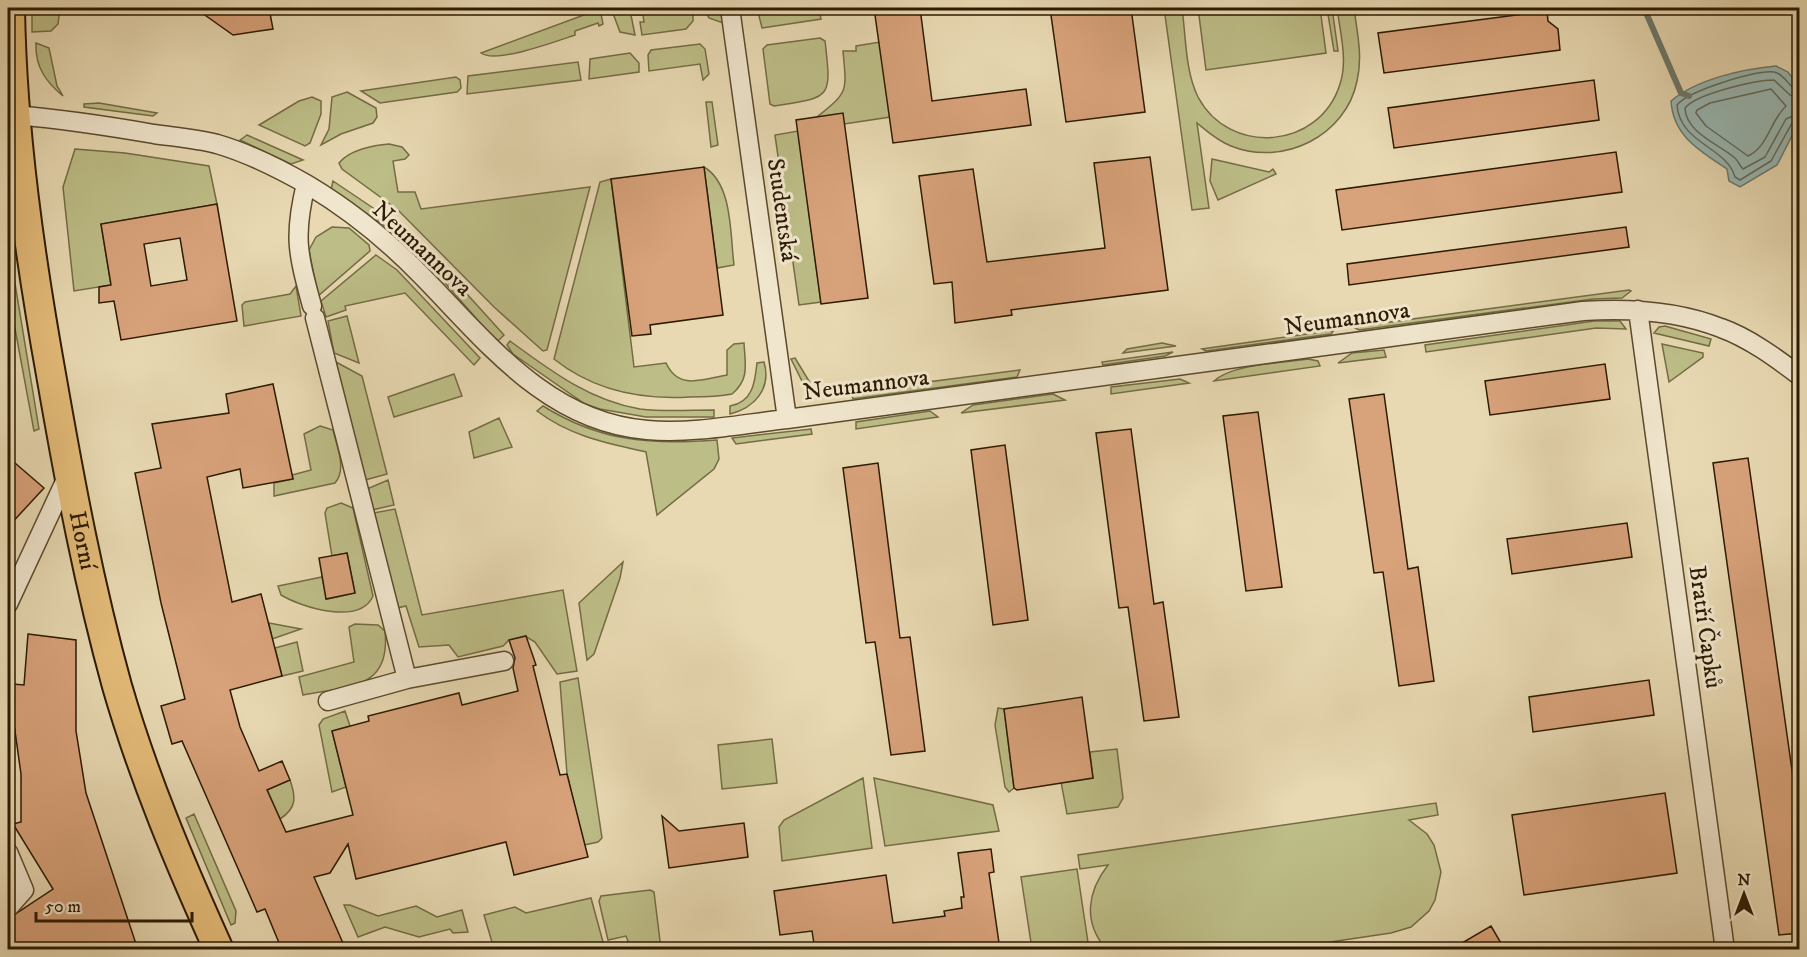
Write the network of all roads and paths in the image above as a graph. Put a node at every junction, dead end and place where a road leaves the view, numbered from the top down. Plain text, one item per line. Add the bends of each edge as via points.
1 (10, 8) edge
2 (730, 8) edge
3 (11, 115) edge
4 (306, 184) junction
5 (1638, 310) junction
6 (1800, 376) edge
7 (787, 419) junction
8 (68, 475) junction
9 (8, 604) edge
10 (504, 661) dead end
11 (407, 679) junction
12 (328, 701) dead end
13 (8, 852) edge
14 (8, 908) edge
15 (219, 950) edge
16 (1725, 950) edge

1 - 3 main road, Horní
2 - 7 street, Studentská
3 - 4 street, Neumannova via 216,144
3 - 8 main road, Horní via 36,293
4 - 7 street, Neumannova via 385,242 493,352 541,389 585,415 646,430 686,431
4 - 11 street via 297,244
5 - 6 street, Neumannova via 1721,327
5 - 7 street, Neumannova via 1583,311
5 - 16 street, Bratří Čapků
8 - 9 street
8 - 15 main road, Horní via 117,687 157,805
10 - 11 street
11 - 12 street
13 - 14 street via 24,890

